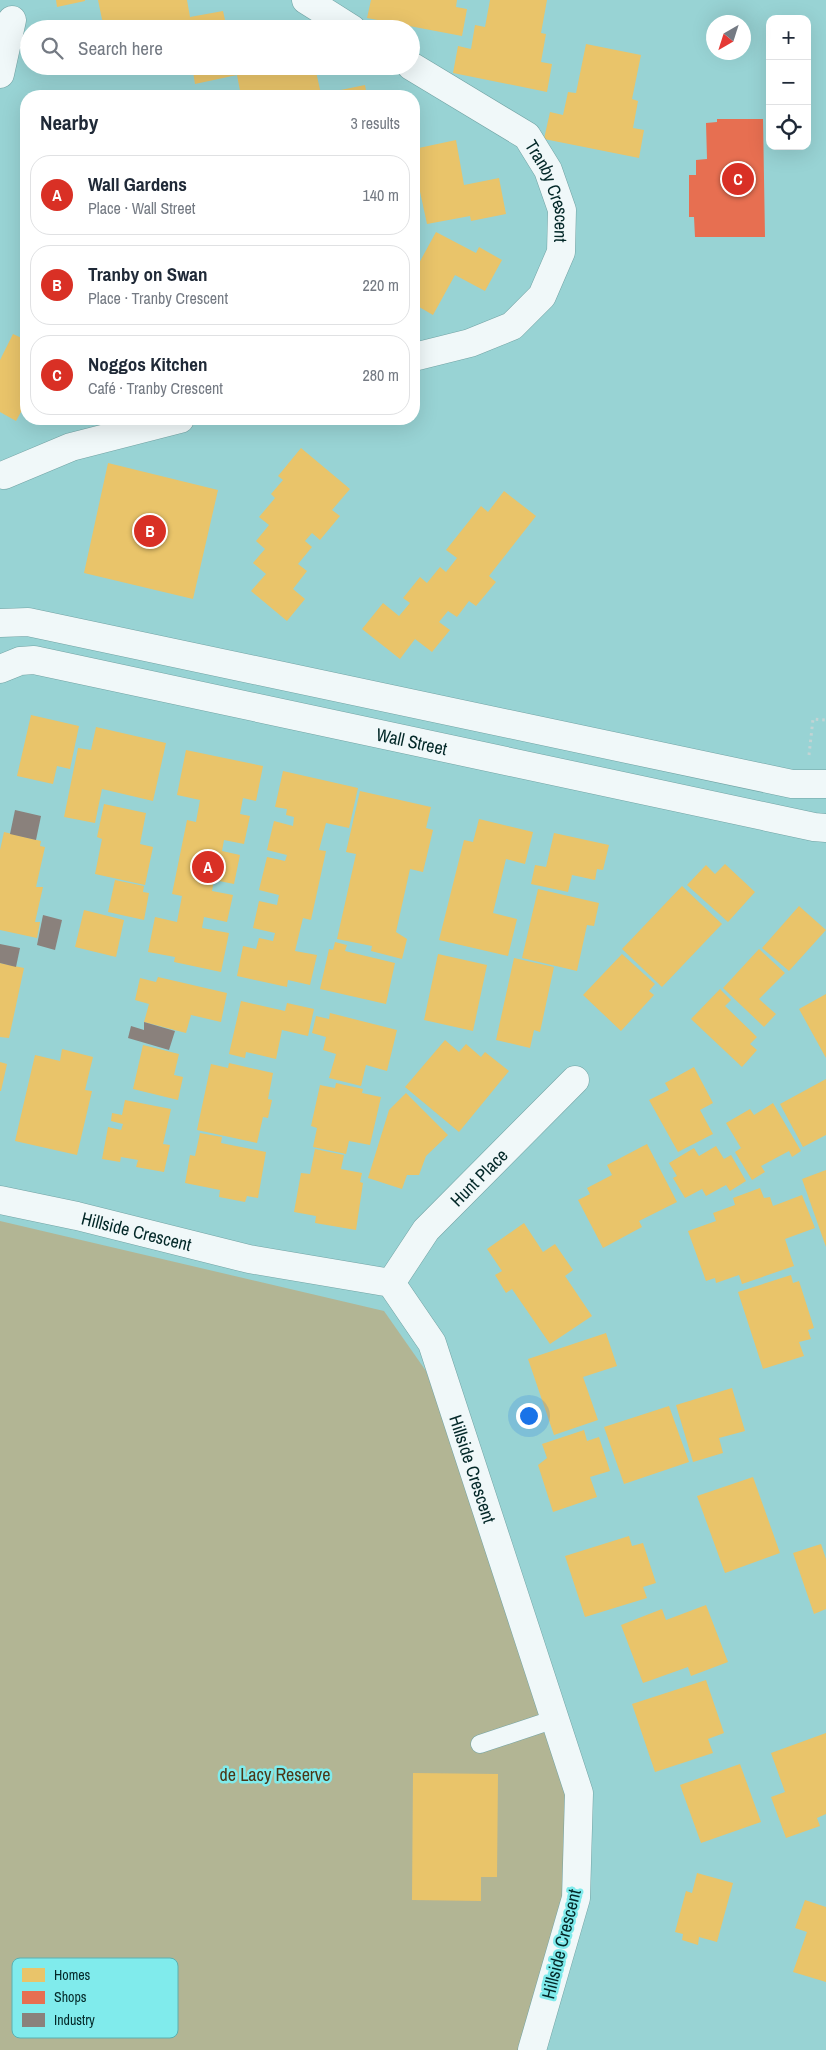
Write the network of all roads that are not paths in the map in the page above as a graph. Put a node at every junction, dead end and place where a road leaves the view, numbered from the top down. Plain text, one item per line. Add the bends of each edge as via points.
1 (306, 0) edge
2 (12, 20) dead end
3 (338, 20) edge
4 (420, 71) edge
5 (0, 74) edge
6 (420, 356) edge
7 (157, 425) edge
8 (1, 478) edge
9 (1, 619) edge
10 (172, 654) junction
11 (0, 669) edge
12 (168, 689) junction
13 (458, 714) junction
14 (452, 750) junction
15 (653, 755) junction
16 (826, 784) edge
17 (646, 792) junction
18 (826, 828) edge
19 (575, 1080) dead end
20 (0, 1200) edge
21 (391, 1283) junction
22 (555, 1719) junction
23 (480, 1744) dead end
24 (532, 2050) edge

1 - 3 street
2 - 5 street
4 - 6 street, Tranby Crescent via 527,136 548,170 562,210 561,252 542,296 512,326 470,343
7 - 8 street via 71,447
9 - 10 street, Wall Street
10 - 12 street
10 - 13 street, Wall Street
11 - 12 street, Wall Street via 20,661 34,660
12 - 14 street, Wall Street
13 - 14 street
13 - 15 street, Wall Street
14 - 17 street, Wall Street
15 - 16 street, Wall Street via 792,784
15 - 17 street
17 - 18 street, Wall Street
19 - 21 street, Hunt Place via 426,1230
20 - 21 street, Hillside Crescent via 249,1259
21 - 22 street, Hillside Crescent via 432,1343
22 - 23 lane
22 - 24 street, Hillside Crescent via 579,1793 576,1898

